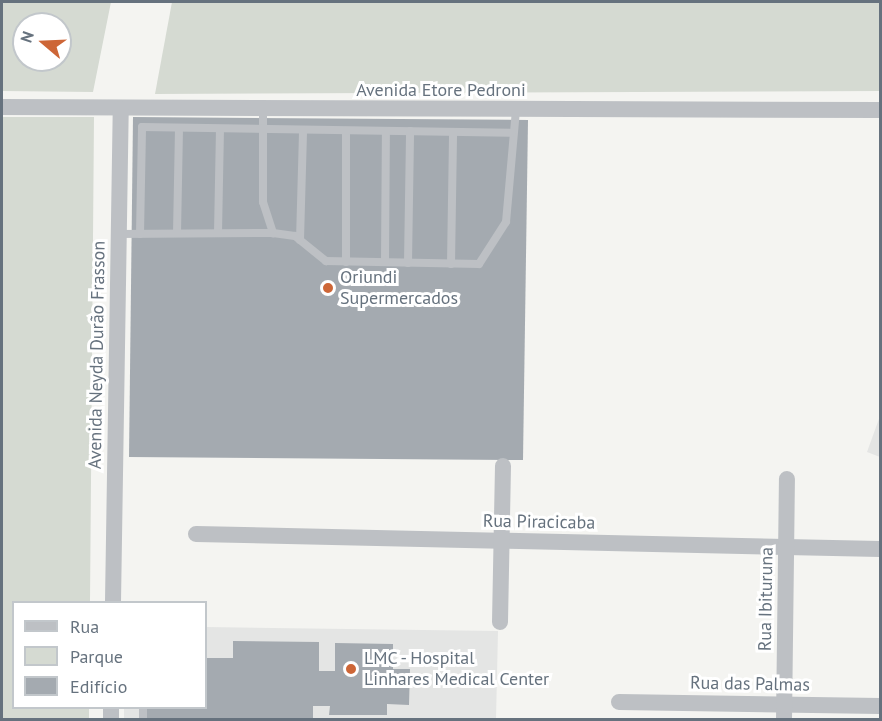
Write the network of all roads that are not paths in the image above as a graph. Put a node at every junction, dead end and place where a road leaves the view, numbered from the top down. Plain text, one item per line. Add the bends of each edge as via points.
1 (2, 107) edge
2 (121, 109) junction
3 (263, 109) junction
4 (516, 110) junction
5 (880, 111) edge
6 (179, 128) junction
7 (220, 129) junction
8 (263, 130) junction
9 (303, 130) junction
10 (346, 131) junction
11 (386, 131) junction
12 (410, 131) junction
13 (453, 132) junction
14 (512, 133) junction
15 (273, 232) junction
16 (177, 233) junction
17 (218, 233) junction
18 (118, 234) junction
19 (140, 234) junction
20 (300, 240) junction
21 (346, 262) junction
22 (385, 262) junction
23 (408, 263) junction
24 (451, 264) junction
25 (503, 466) dead end
26 (786, 479) dead end
27 (196, 534) dead end
28 (501, 541) junction
29 (786, 547) junction
30 (880, 549) edge
31 (113, 601) edge
32 (500, 622) dead end
33 (618, 702) dead end
34 (880, 705) edge
35 (784, 712) edge

1 - 2 street, Avenida Etore Pedroni
2 - 3 street, Avenida Etore Pedroni
2 - 18 street, Avenida Neyda Durão Frasson
3 - 4 street, Avenida Etore Pedroni
3 - 8 lane
4 - 5 street, Avenida Etore Pedroni
4 - 14 lane
6 - 7 lane
6 - 16 lane
6 - 19 lane via 142,127
7 - 8 lane
7 - 17 lane
8 - 9 lane
8 - 15 lane via 262,202
9 - 10 lane
9 - 20 lane
10 - 11 lane
10 - 21 lane
11 - 12 lane
11 - 22 lane
12 - 13 lane
12 - 23 lane
13 - 14 lane
13 - 24 lane
14 - 24 lane via 506,222 484,262
15 - 17 lane
15 - 20 lane
16 - 17 lane
16 - 19 lane
18 - 19 lane
18 - 31 street, Avenida Neyda Durão Frasson
20 - 21 lane via 318,259
21 - 22 lane
22 - 23 lane
23 - 24 lane
25 - 28 street
26 - 29 street, Rua Ibituruna
27 - 28 street, Rua Piracicaba
28 - 29 street, Rua Piracicaba
28 - 32 street
29 - 30 street, Rua Piracicaba
29 - 35 street, Rua Ibituruna
33 - 35 street, Rua das Palmas
34 - 35 street, Rua das Palmas

